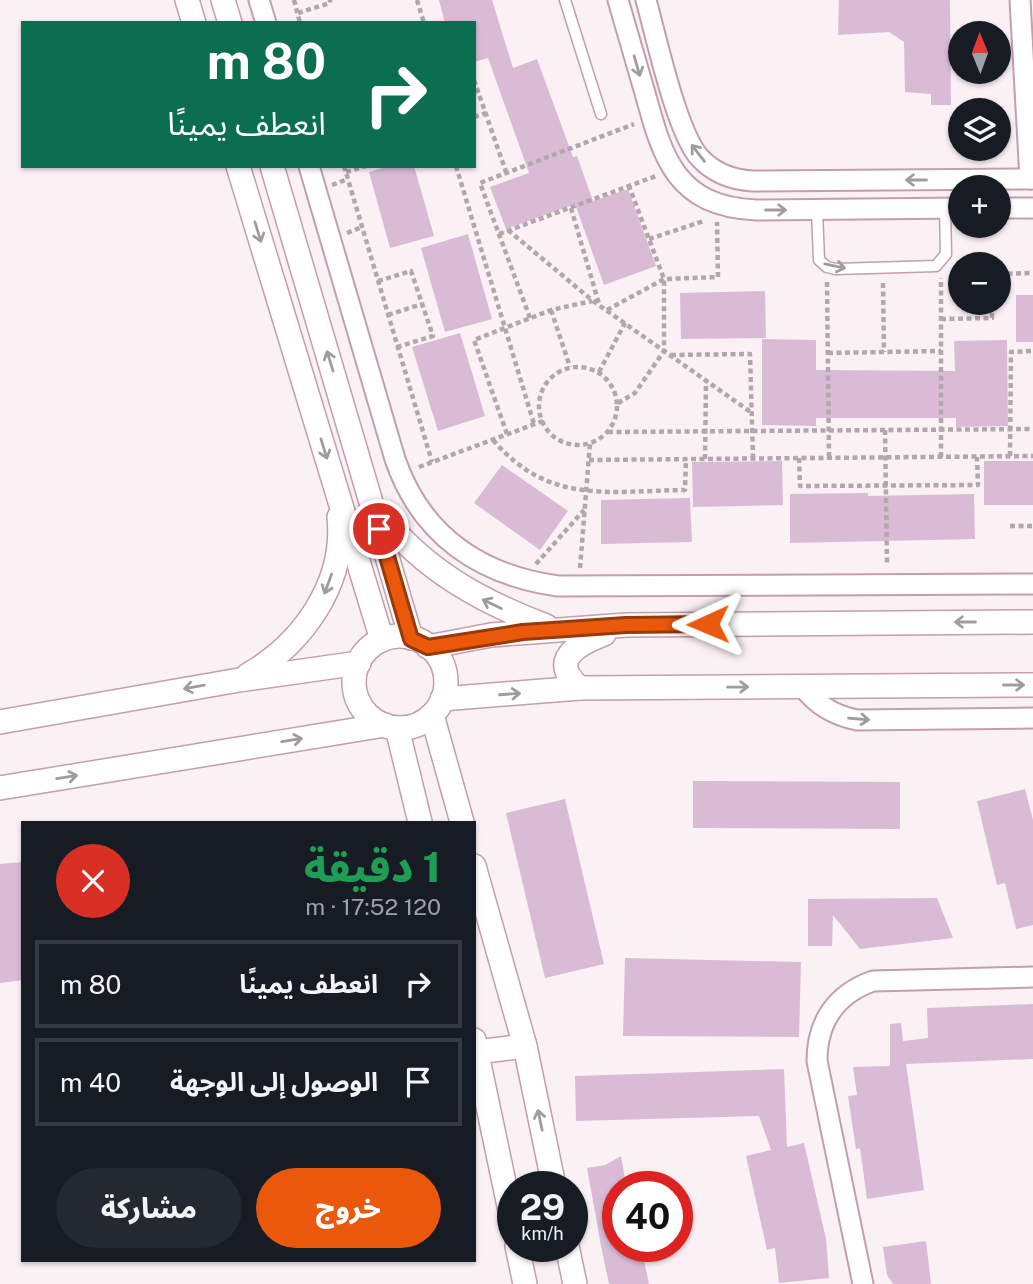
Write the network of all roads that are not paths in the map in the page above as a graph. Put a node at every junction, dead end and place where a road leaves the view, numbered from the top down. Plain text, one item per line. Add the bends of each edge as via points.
1 (187, 0) edge
2 (223, 0) edge
3 (259, 0) edge
4 (565, 0) edge
5 (618, 0) edge
6 (646, 0) edge
7 (1020, 0) edge
8 (193, 21) edge
9 (229, 21) edge
10 (265, 21) edge
11 (601, 114) dead end
12 (239, 168) edge
13 (273, 168) edge
14 (310, 168) edge
15 (1032, 179) edge
16 (948, 208) edge
17 (1011, 208) edge
18 (1033, 208) edge
19 (817, 210) junction
20 (948, 238) edge
21 (317, 319) junction
22 (287, 327) junction
23 (337, 493) junction
24 (372, 504) junction
25 (1033, 584) edge
26 (1033, 622) edge
27 (626, 625) junction
28 (555, 630) junction
29 (382, 640) junction
30 (420, 643) junction
31 (359, 663) junction
32 (239, 680) junction
33 (1033, 685) edge
34 (802, 686) junction
35 (580, 688) junction
36 (437, 707) junction
37 (1033, 719) edge
38 (0, 722) edge
39 (391, 727) junction
40 (0, 788) edge
41 (421, 821) edge
42 (462, 821) edge
43 (476, 873) edge
44 (1033, 977) edge
45 (476, 1046) edge
46 (525, 1046) junction
47 (502, 1171) edge
48 (551, 1171) edge
49 (520, 1262) edge
50 (570, 1262) edge
51 (525, 1284) edge
52 (575, 1284) edge
53 (863, 1284) edge

1 - 8 street
2 - 9 street
3 - 10 street
4 - 11 lane
5 -> 19 street via 660,148 691,189 738,209
15 -> 6 street via 753,181 718,172 699,157 684,130
7 - 15 street
12 -> 22 street
13 - 21 street
14 - 25 street via 400,474 421,510 458,549 481,564 523,580 558,586
16 - 19 street
17 - 18 street
19 -> 20 lane via 818,254 827,267 931,267 941,264
21 - 22 street
24 -> 21 street
22 -> 23 street
23 - 29 street
23 -> 32 street via 337,558 313,617 293,642
28 -> 24 street via 487,602 439,573 397,535
24 - 30 street
26 -> 27 street
27 - 28 street
27 - 35 street via 572,649 568,675
28 - 30 street
29 - 30 street via 397,637
29 - 31 street
30 - 36 street via 444,671 446,680
31 - 32 street
31 - 39 street via 354,681 357,700 368,716
32 -> 38 street
34 -> 33 street
35 -> 34 street
34 -> 37 street via 830,712 857,720
36 -> 35 street
36 - 39 street via 416,725
36 - 42 street
40 -> 39 street
39 - 41 street
43 - 46 street
44 - 53 street via 873,981 849,991 824,1021 817,1061
45 - 46 street
45 - 47 street
48 -> 46 street
49 - 51 street
50 - 52 street

